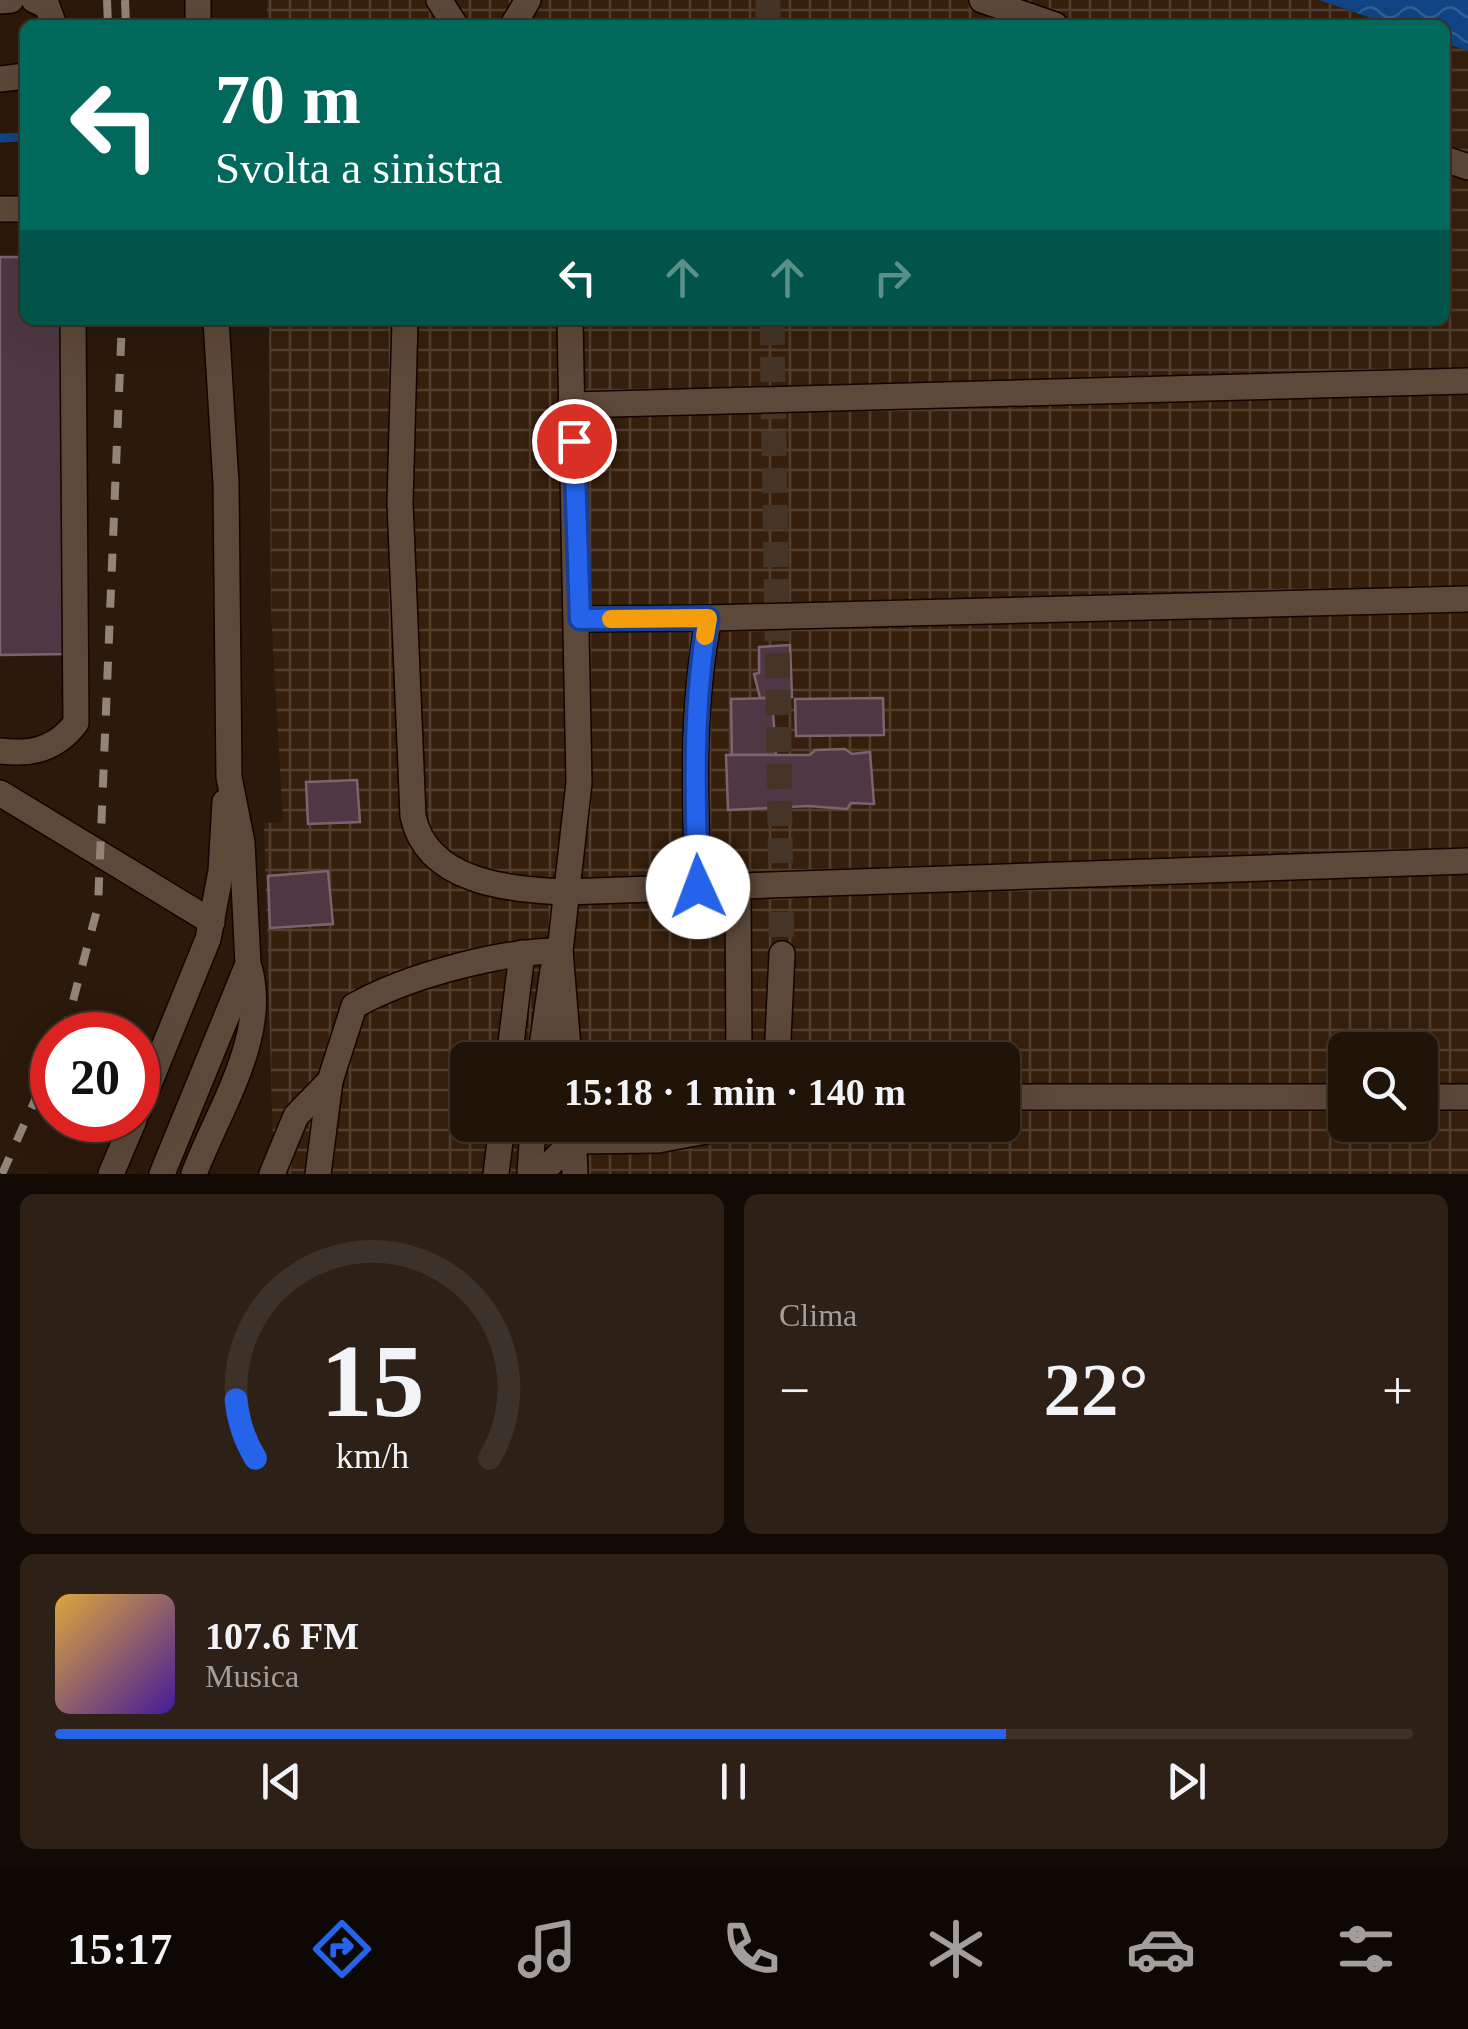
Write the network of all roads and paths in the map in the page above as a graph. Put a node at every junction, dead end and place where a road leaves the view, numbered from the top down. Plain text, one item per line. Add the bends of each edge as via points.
1 (11, 0) edge
2 (34, 0) edge
3 (982, 0) edge
4 (0, 1) edge
5 (52, 20) edge
6 (1040, 20) edge
7 (73, 325) edge
8 (216, 325) edge
9 (404, 325) edge
10 (570, 325) edge
11 (1468, 381) edge
12 (573, 405) junction
13 (1468, 600) edge
14 (708, 618) junction
15 (580, 619) junction
16 (0, 750) edge
17 (229, 777) junction
18 (0, 793) edge
19 (1468, 861) edge
20 (738, 886) junction
21 (698, 887) junction
22 (564, 892) junction
23 (212, 922) junction
24 (560, 951) junction
25 (522, 953) junction
26 (782, 954) tunnel mouth
27 (248, 964) junction
28 (511, 1042) edge
29 (543, 1042) edge
30 (568, 1042) edge
31 (739, 1042) edge
32 (779, 1042) edge
33 (160, 1055) edge
34 (330, 1081) junction
35 (1020, 1097) edge
36 (1328, 1097) edge
37 (1438, 1098) edge
38 (1468, 1098) edge
39 (125, 1142) edge
40 (500, 1142) edge
41 (532, 1142) edge
42 (563, 1142) edge
43 (572, 1142) edge
44 (111, 1174) edge
45 (162, 1174) edge
46 (194, 1174) edge
47 (272, 1174) edge
48 (318, 1174) edge
49 (496, 1174) edge
50 (530, 1174) edge
51 (540, 1174) edge
52 (575, 1174) edge

1 - 4 lane
2 - 5 lane via 47,6
3 - 6 lane
7 - 16 lane via 76,723 45,749
8 - 17 lane via 226,484
9 - 22 lane via 400,502 416,830 457,872 498,888
10 - 12 lane
11 - 12 lane
12 - 15 lane
13 - 14 lane
14 - 15 lane
14 - 21 lane via 695,746
15 - 22 lane via 580,783
17 - 23 lane
17 - 27 lane via 242,843
18 - 23 lane
19 - 20 lane
20 - 21 lane
20 - 31 lane
21 - 22 lane
22 - 24 lane
23 - 33 lane
24 - 25 lane
24 - 29 lane via 550,978
24 - 30 lane
25 - 28 lane
25 - 34 lane via 383,990 354,1006
26 - 32 lane
27 - 45 lane
27 - 46 lane via 255,998 246,1046
34 - 47 lane via 296,1116
34 - 48 lane
35 - 36 lane
37 - 38 lane
39 - 44 lane
40 - 49 lane
41 - 50 lane
42 - 51 lane
43 - 52 lane

